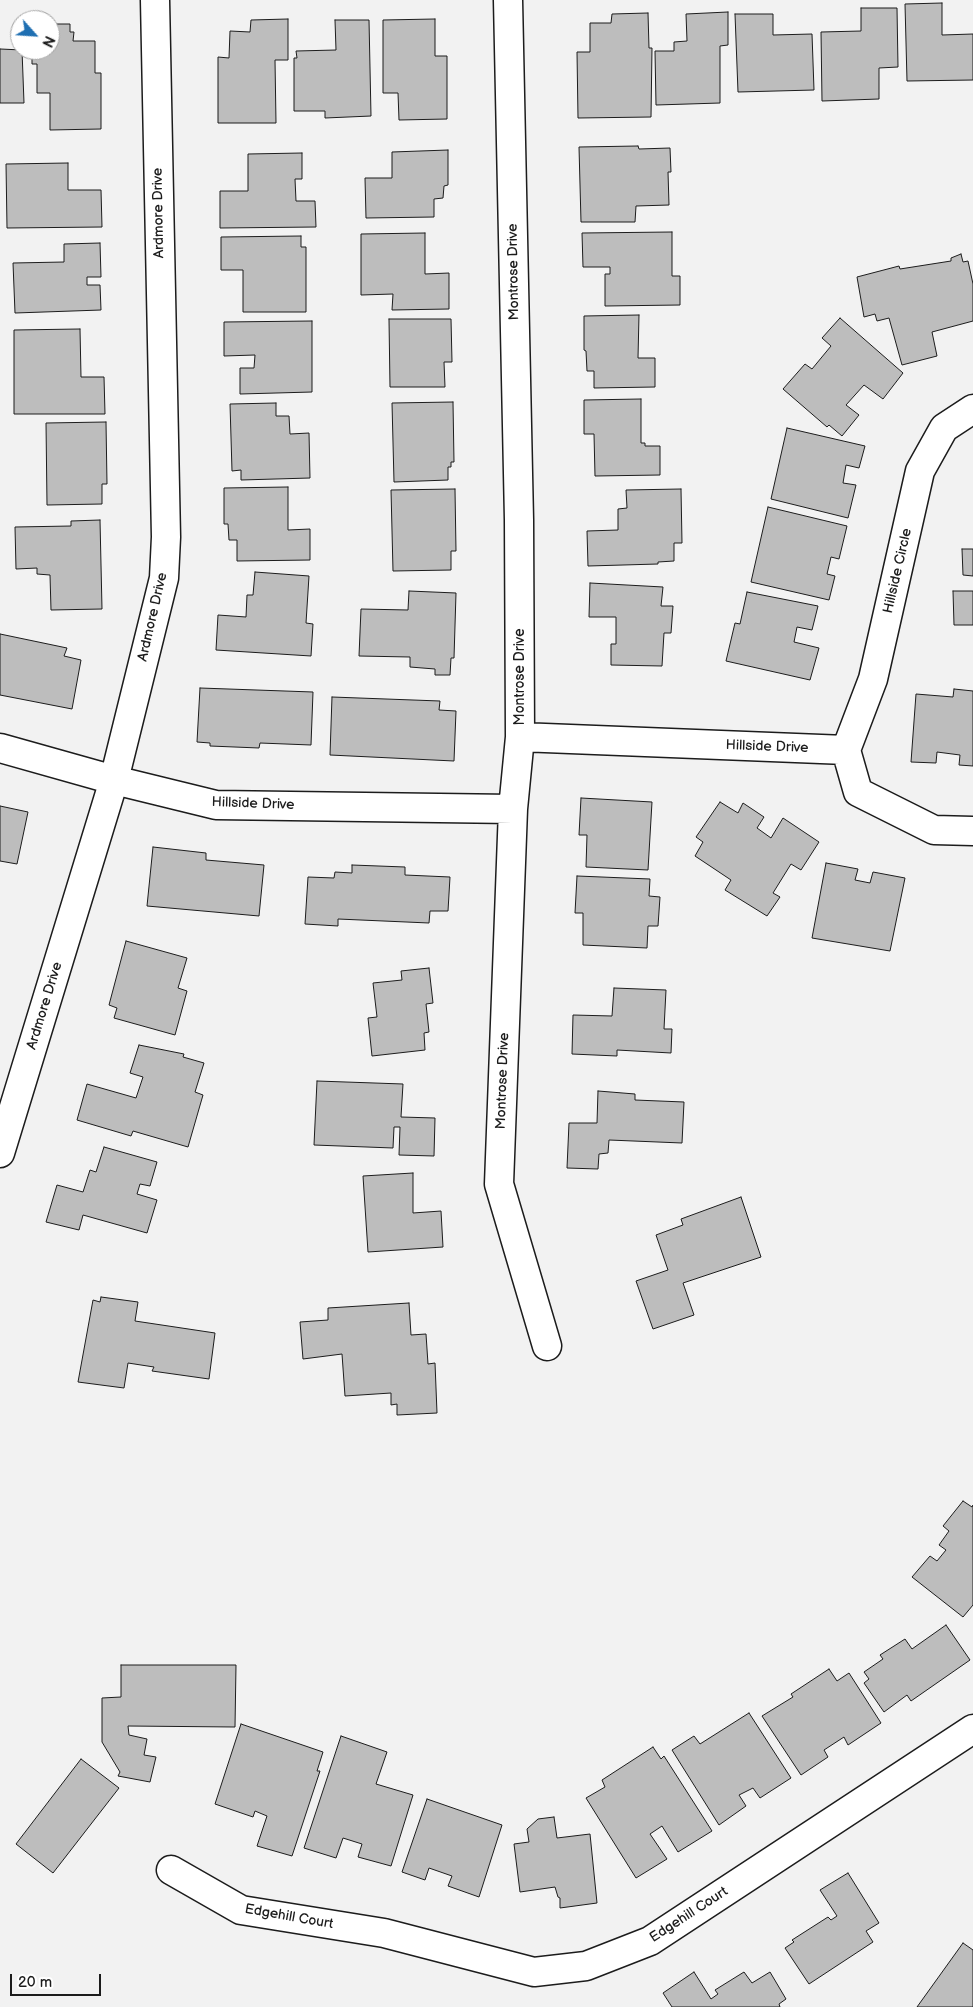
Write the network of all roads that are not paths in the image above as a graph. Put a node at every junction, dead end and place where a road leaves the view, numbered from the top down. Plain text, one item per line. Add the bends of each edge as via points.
1 (155, 0) edge
2 (508, 0) edge
3 (973, 409) edge
4 (520, 737) junction
5 (0, 748) edge
6 (846, 750) junction
7 (114, 780) junction
8 (514, 809) junction
9 (973, 831) edge
10 (0, 1153) edge
11 (547, 1346) dead end
12 (973, 1729) edge
13 (171, 1870) dead end

1 - 7 street, Ardmore Drive via 166,527 164,578
2 - 4 street, Montrose Drive via 519,511
3 - 6 street, Hillside Circle via 944,428 920,471 873,679
4 - 6 street, Hillside Drive
4 - 8 street, Montrose Drive
5 - 7 street, Hillside Drive
6 - 9 street via 858,792 934,830
7 - 8 street, Hillside Drive via 216,805
7 - 10 street, Ardmore Drive
8 - 11 street, Montrose Drive via 499,1184
12 - 13 street, Edgehill Court via 650,1941 586,1966 534,1972 384,1932 241,1910

